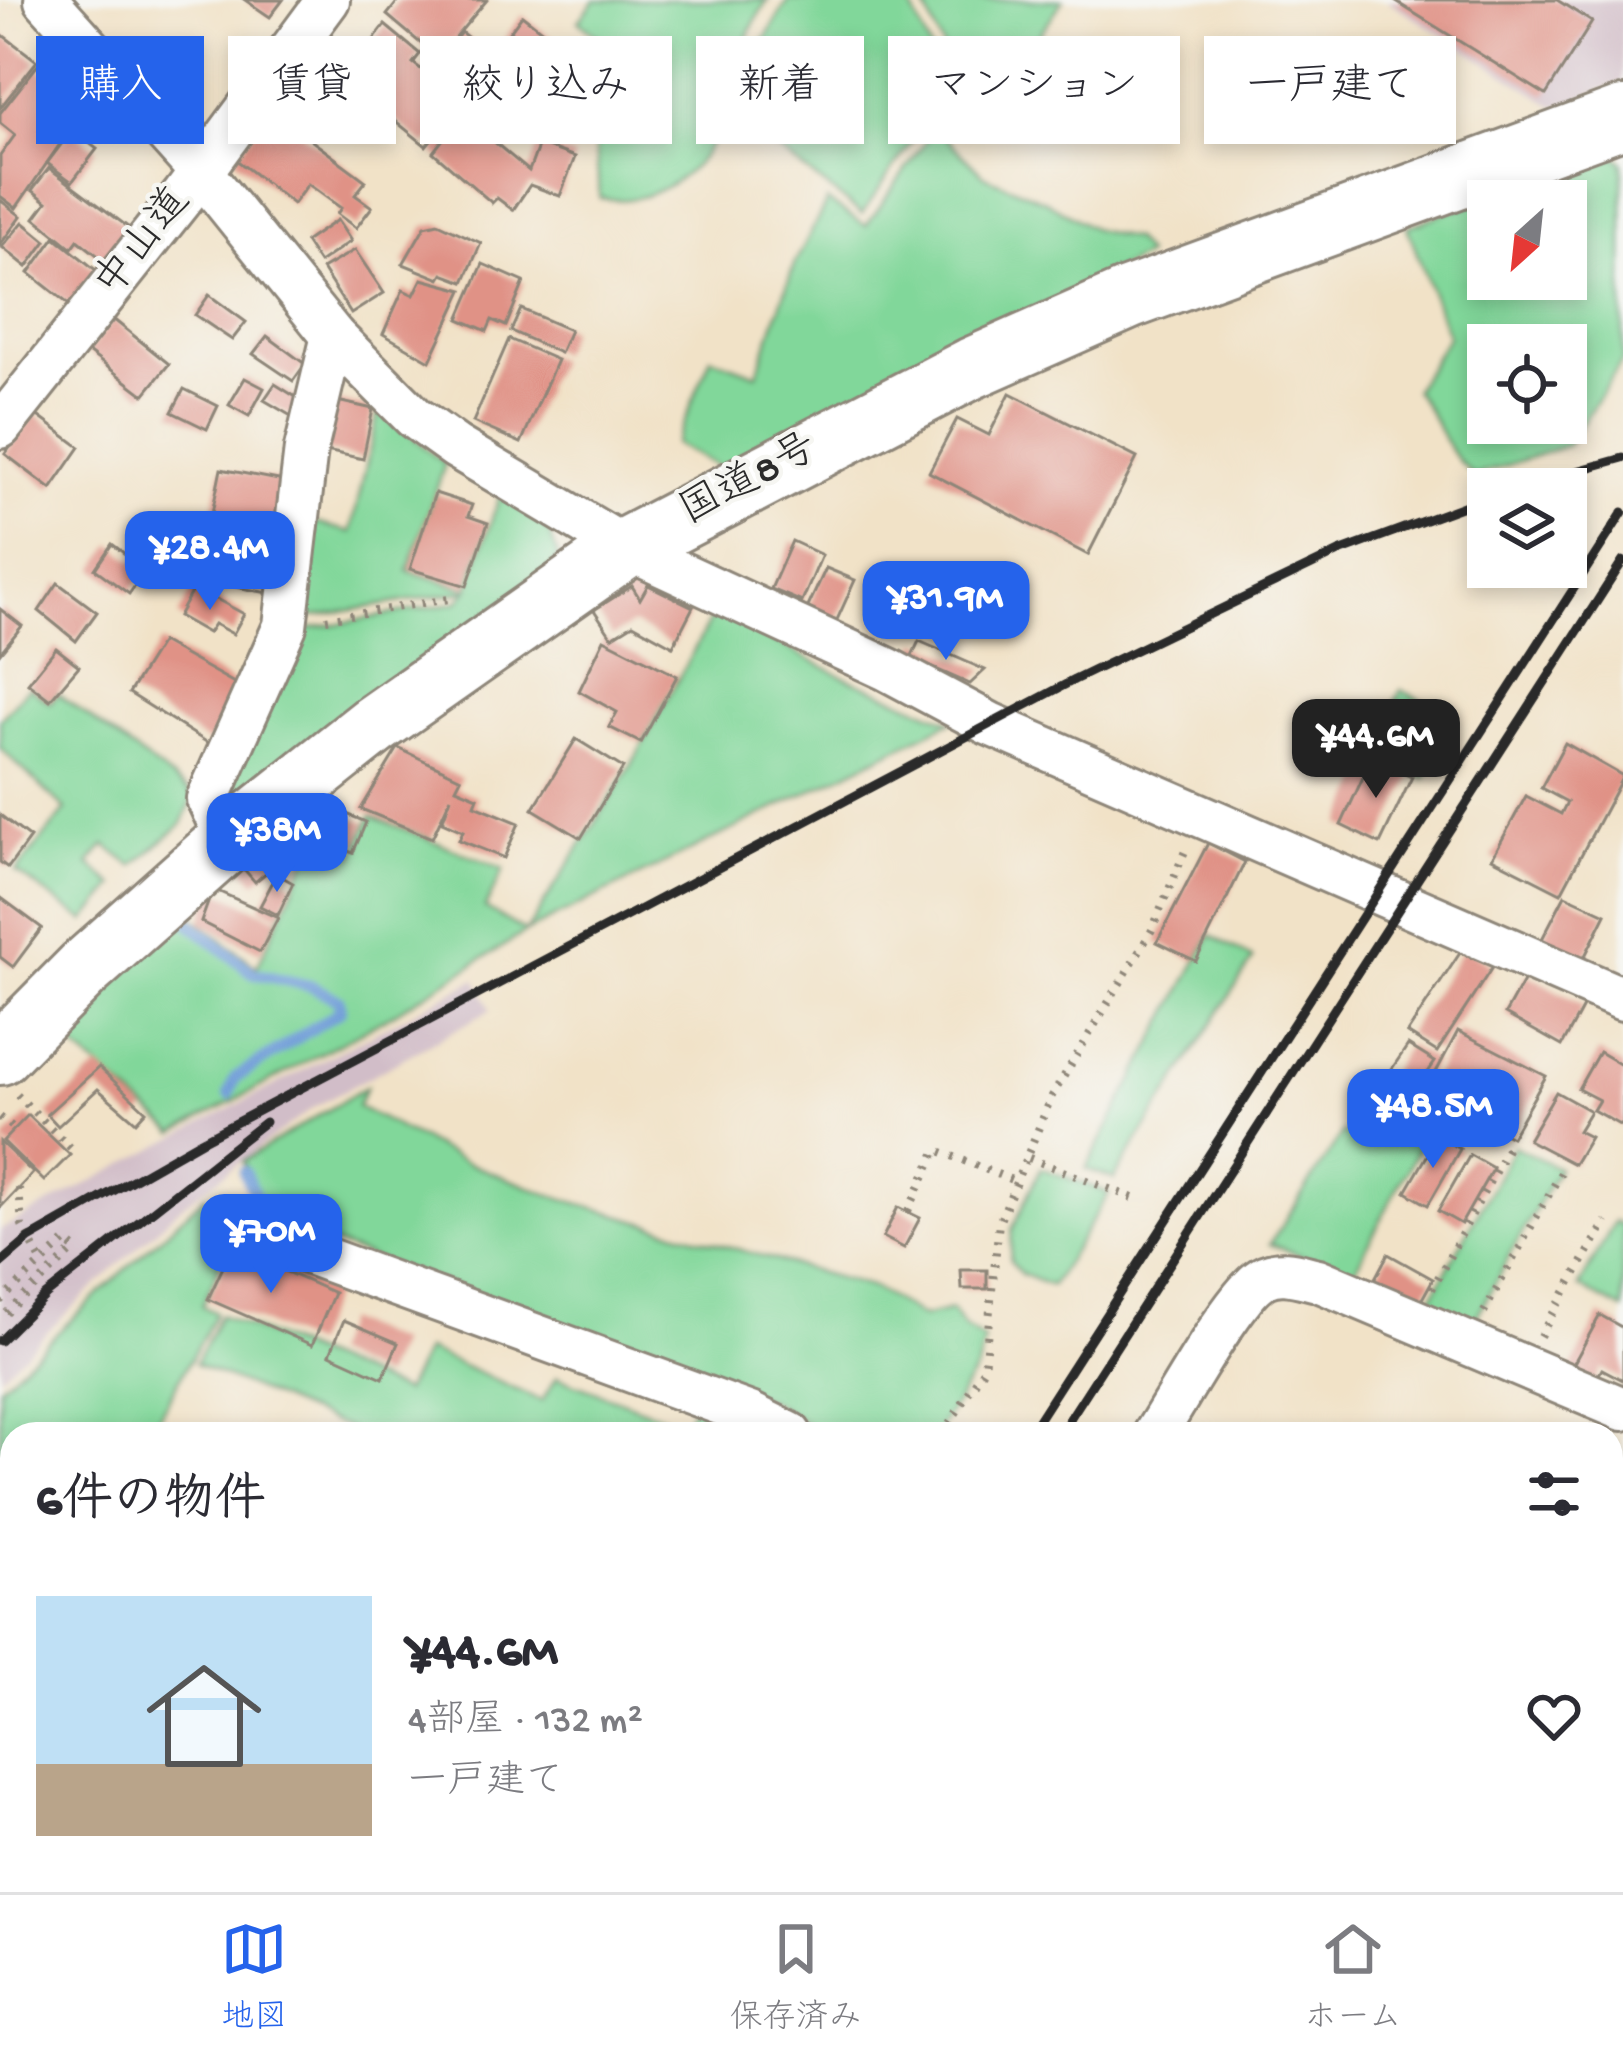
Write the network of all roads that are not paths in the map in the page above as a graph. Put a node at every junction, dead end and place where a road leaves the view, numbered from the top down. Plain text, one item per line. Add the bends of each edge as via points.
1 (328, 0) edge
2 (65, 8) edge
3 (1623, 117) edge
4 (200, 172) junction
5 (333, 336) junction
6 (0, 428) edge
7 (626, 548) junction
8 (228, 841) junction
9 (1623, 999) edge
10 (4, 1070) edge
11 (257, 1234) dead end
12 (1623, 1409) edge
13 (766, 1422) edge
14 (1163, 1422) edge

1 - 4 street, 中山道
2 - 4 street
3 - 7 highway, 国道8号 via 1130,298 972,368
4 - 5 street
4 - 6 street, 中山道
5 - 7 street via 414,417
5 - 8 street via 307,449 285,626 208,799
7 - 8 highway, 国道8号 via 374,726
7 - 9 street via 990,724
8 - 10 highway, 国道8号 via 83,970
11 - 13 street
12 - 14 street via 1286,1272 1262,1278

